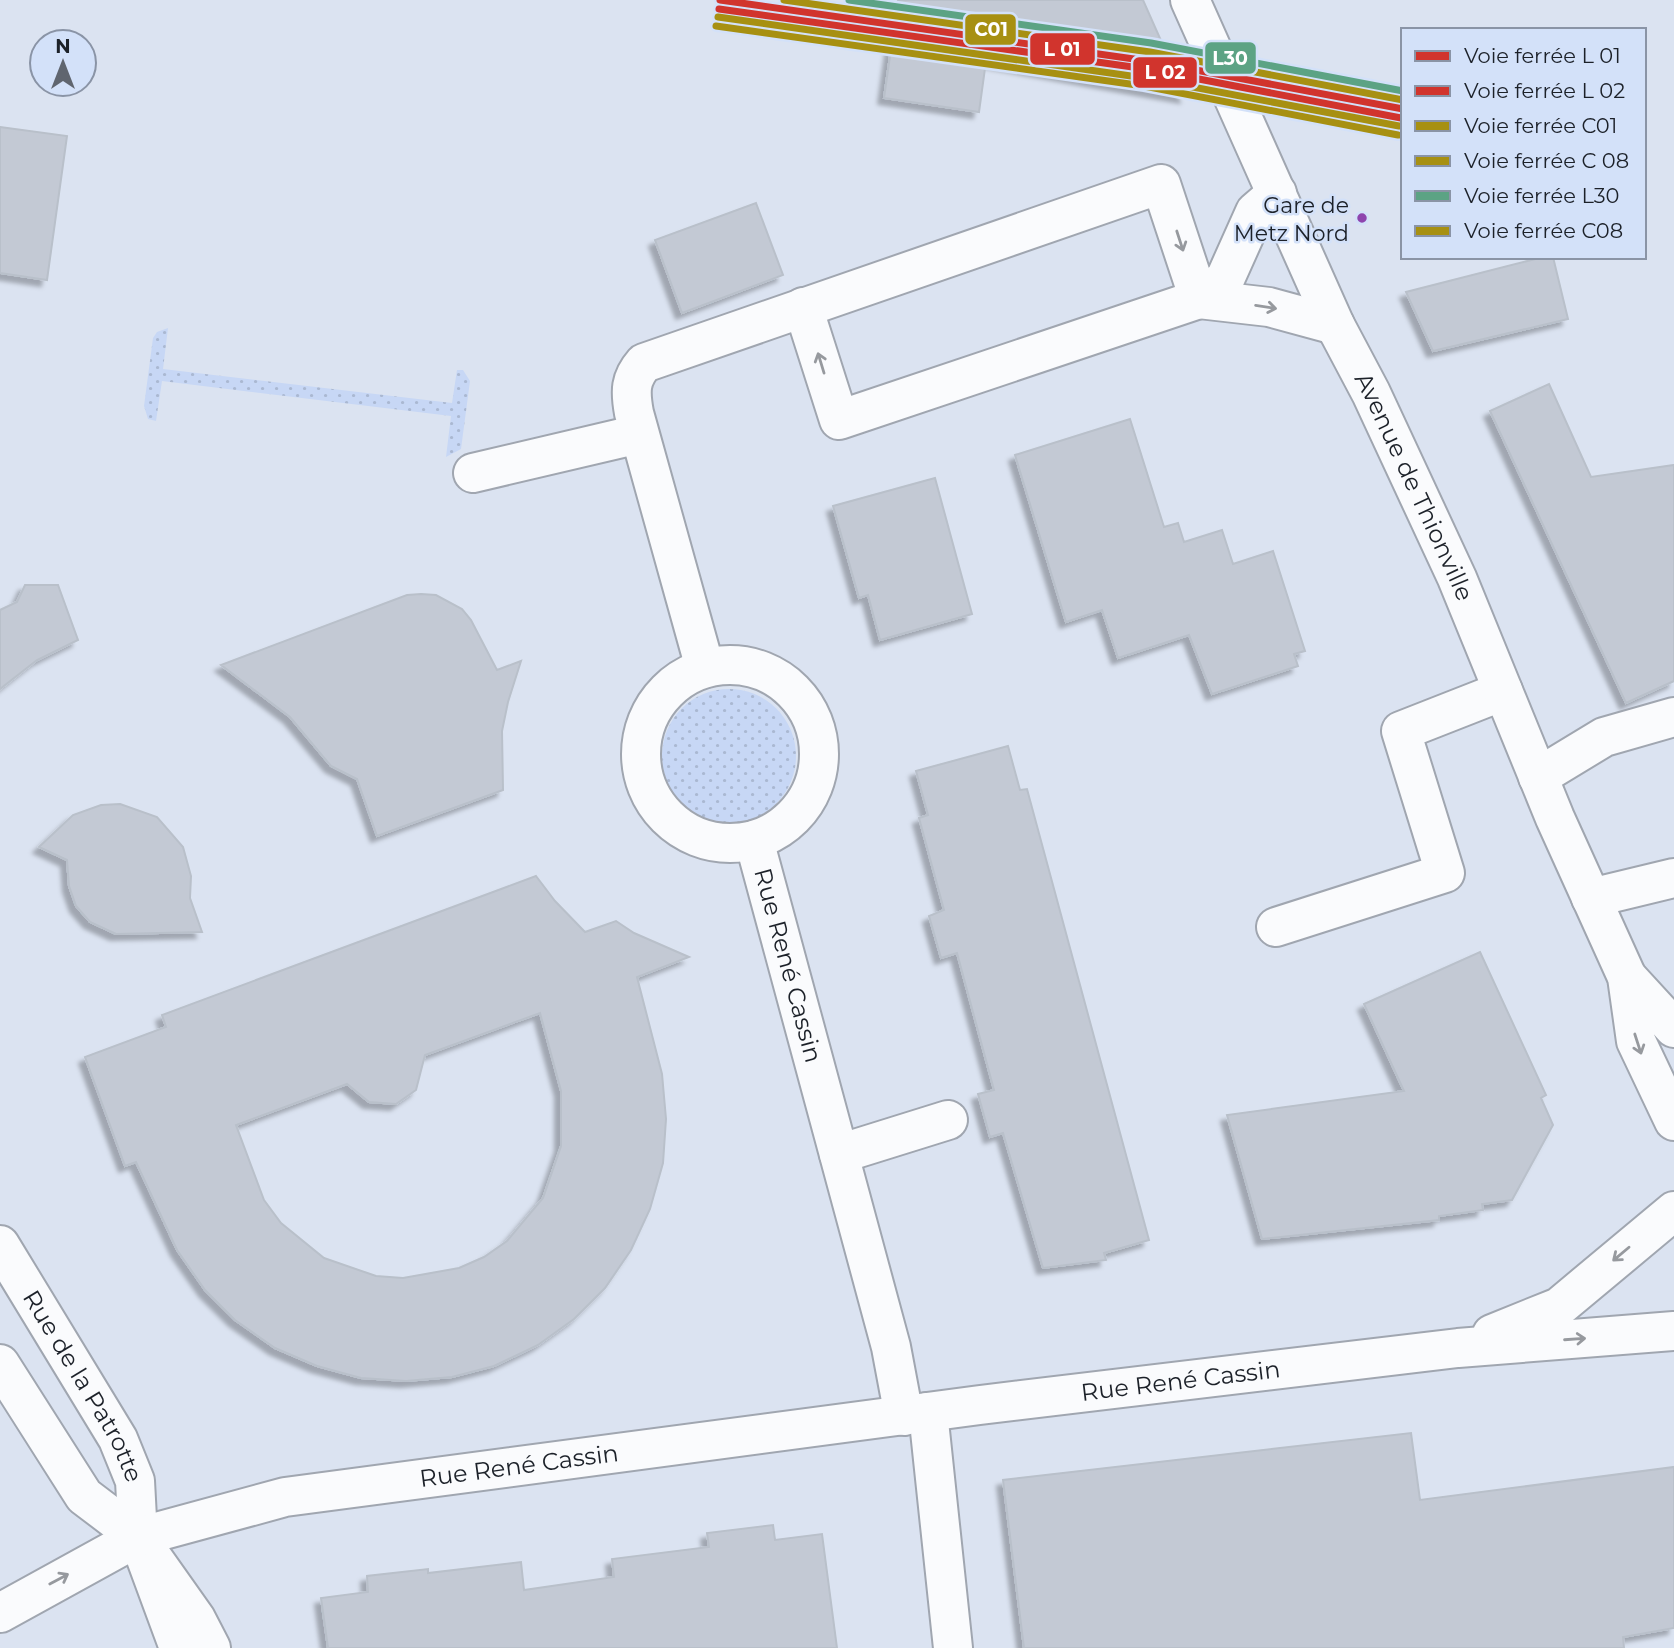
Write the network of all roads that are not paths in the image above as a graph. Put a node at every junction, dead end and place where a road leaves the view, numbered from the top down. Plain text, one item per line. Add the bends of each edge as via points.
1 (1190, 0) edge
2 (1277, 193) junction
3 (1199, 299) junction
4 (803, 307) junction
5 (1335, 325) junction
6 (639, 434) junction
7 (473, 473) dead end
8 (705, 668) junction
9 (1503, 691) junction
10 (1674, 718) edge
11 (1538, 777) junction
12 (754, 841) junction
13 (1674, 878) edge
14 (1591, 898) junction
15 (1276, 927) dead end
16 (1626, 977) junction
17 (1674, 1028) edge
18 (948, 1120) dead end
19 (1674, 1121) edge
20 (839, 1154) junction
21 (1674, 1211) edge
22 (0, 1245) edge
23 (1674, 1331) edge
24 (1458, 1348) junction
25 (0, 1364) edge
26 (916, 1414) junction
27 (138, 1537) junction
28 (0, 1613) edge
29 (179, 1648) edge
30 (211, 1648) edge
31 (953, 1648) edge

1 - 2 street, Avenue de Thionville
2 - 3 street via 1255,212 1225,279
2 - 5 street, Avenue de Thionville
3 -> 4 street via 839,419
4 -> 3 street via 1161,184
3 -> 5 street via 1269,307
4 - 6 street via 645,363 633,376 630,393
5 - 9 street, Avenue de Thionville via 1457,578
6 - 7 street
6 - 8 street
8 - 12 street, Rue René Cassin via 670,688 648,716 640,750 646,784 664,815 691,835 726,844
8 - 12 street, Rue René Cassin via 735,664 766,672 797,695 814,725 819,758 811,791 795,816
9 - 11 street, Avenue de Thionville
9 - 15 street via 1401,731 1445,873
10 - 11 street via 1604,737
11 - 14 street, Avenue de Thionville
12 - 20 street, Rue René Cassin
13 - 14 street
14 - 16 street, Avenue de Thionville
16 - 17 street, Avenue de Thionville
16 -> 19 street, Avenue de Thionville via 1636,1041
18 - 20 street
20 - 26 street, Rue René Cassin via 891,1347
21 -> 24 street, Rue René Cassin via 1559,1307
22 - 27 street, Rue de la Patrotte via 118,1439 135,1481
24 -> 23 street, Rue René Cassin
24 - 26 street, Rue René Cassin
25 - 27 street, Rue de la Patrotte via 84,1496
26 - 27 street, Rue René Cassin via 285,1497
26 - 31 street
28 -> 27 street, Rue René Cassin
27 - 29 street, Rue de la Patrotte
27 - 30 street, Rue de la Patrotte

